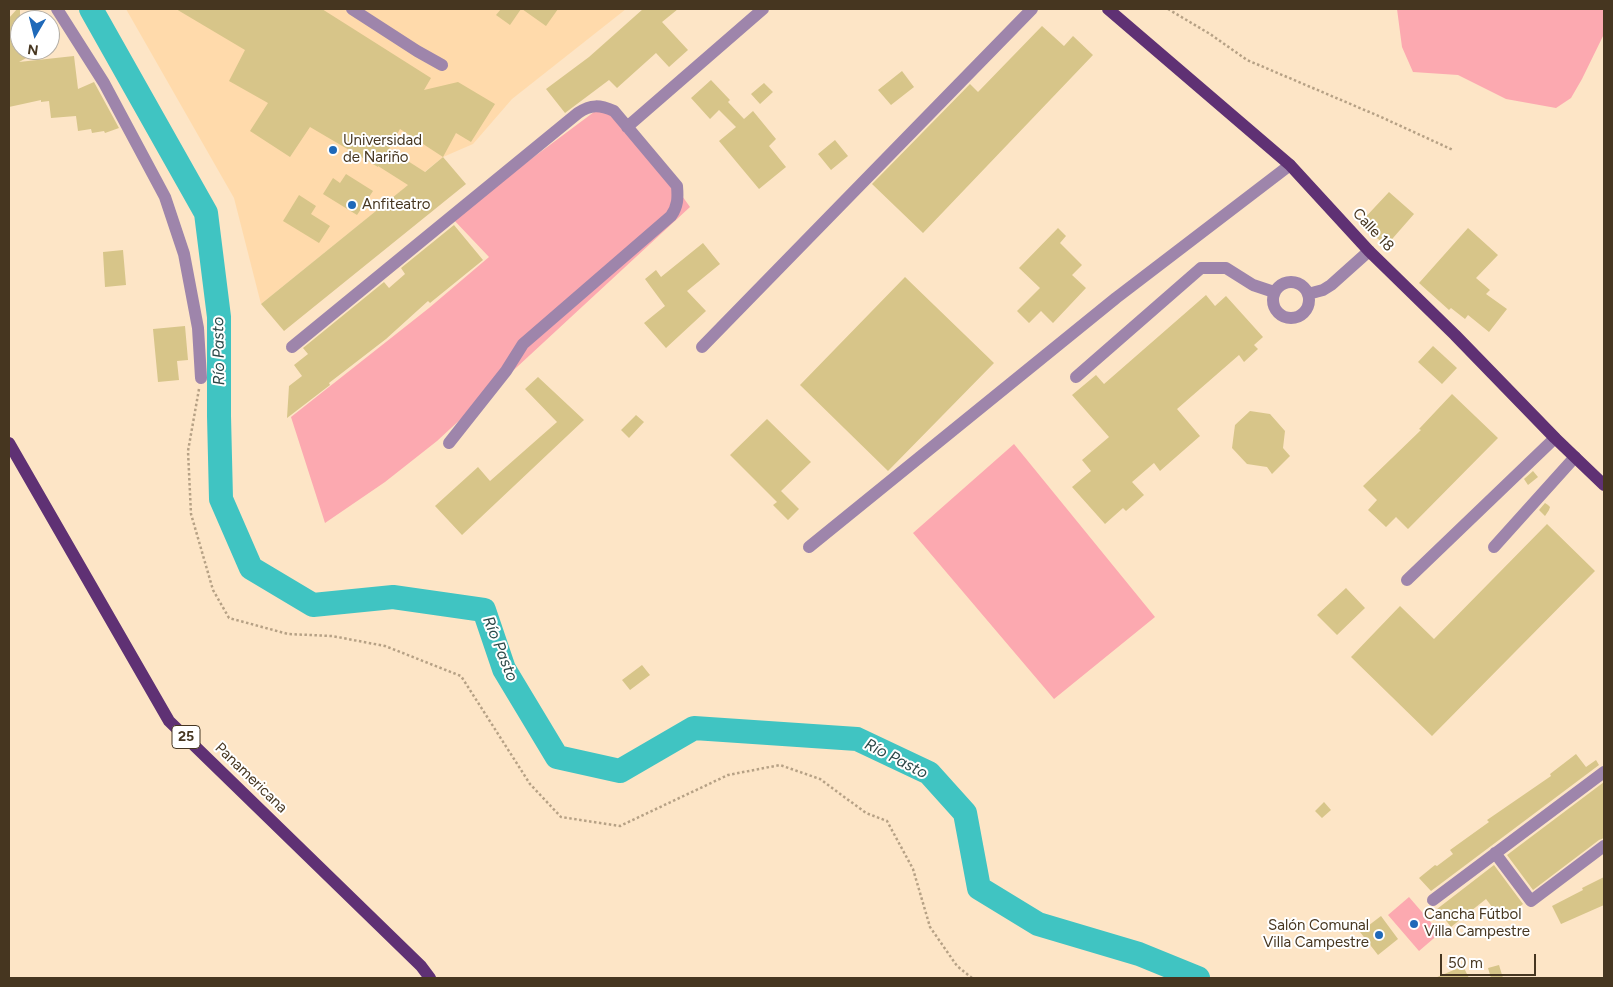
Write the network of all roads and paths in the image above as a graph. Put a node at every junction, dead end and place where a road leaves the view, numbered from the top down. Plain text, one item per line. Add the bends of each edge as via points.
1 (57, 9) edge
2 (352, 9) edge
3 (762, 9) edge
4 (1032, 9) edge
5 (1108, 9) edge
6 (1168, 9) edge
7 (442, 65) dead end
8 (627, 127) junction
9 (1452, 150) dead end
10 (1290, 165) junction
11 (1369, 251) junction
12 (1274, 292) junction
13 (1308, 294) junction
14 (292, 347) dead end
15 (702, 347) dead end
16 (1076, 377) dead end
17 (201, 378) joint
18 (1555, 438) junction
19 (9, 443) edge
20 (449, 443) dead end
21 (1575, 457) junction
22 (1604, 485) edge
23 (809, 547) dead end
24 (1494, 547) dead end
25 (1407, 580) dead end
26 (1604, 772) edge
27 (1604, 846) edge
28 (1495, 853) junction
29 (1433, 900) dead end
30 (430, 978) edge
31 (972, 978) edge

1 - 17 street via 104,83 165,197 184,254 198,328
2 - 7 street
3 - 8 street
4 - 15 street
5 - 10 main road, Calle 18
6 - 9 path via 1247,60
8 - 14 street via 614,111 592,106 584,108
8 - 20 street via 677,186 675,209 671,216 523,344 506,371
10 - 11 main road, Calle 18
10 - 23 street via 1116,298
11 - 13 street via 1331,285
11 - 18 main road, Calle 18
12 - 13 street via 1285,282 1299,283
12 - 13 street via 1273,306 1282,316 1297,318 1307,308
12 - 16 street via 1253,285 1226,268 1201,268
17 - 31 path via 188,451 191,514 213,590 229,618 288,634 332,636 385,646 461,676 530,784 560,817 620,826 728,775 780,765 820,779 866,813 887,821 913,870 930,927 957,966
18 - 21 main road, Calle 18
18 - 25 street
19 - 30 main road, Panamericana / 25 via 169,721
21 - 22 main road, Calle 18
21 - 24 street
26 - 28 street
27 - 28 street via 1531,901
28 - 29 street

